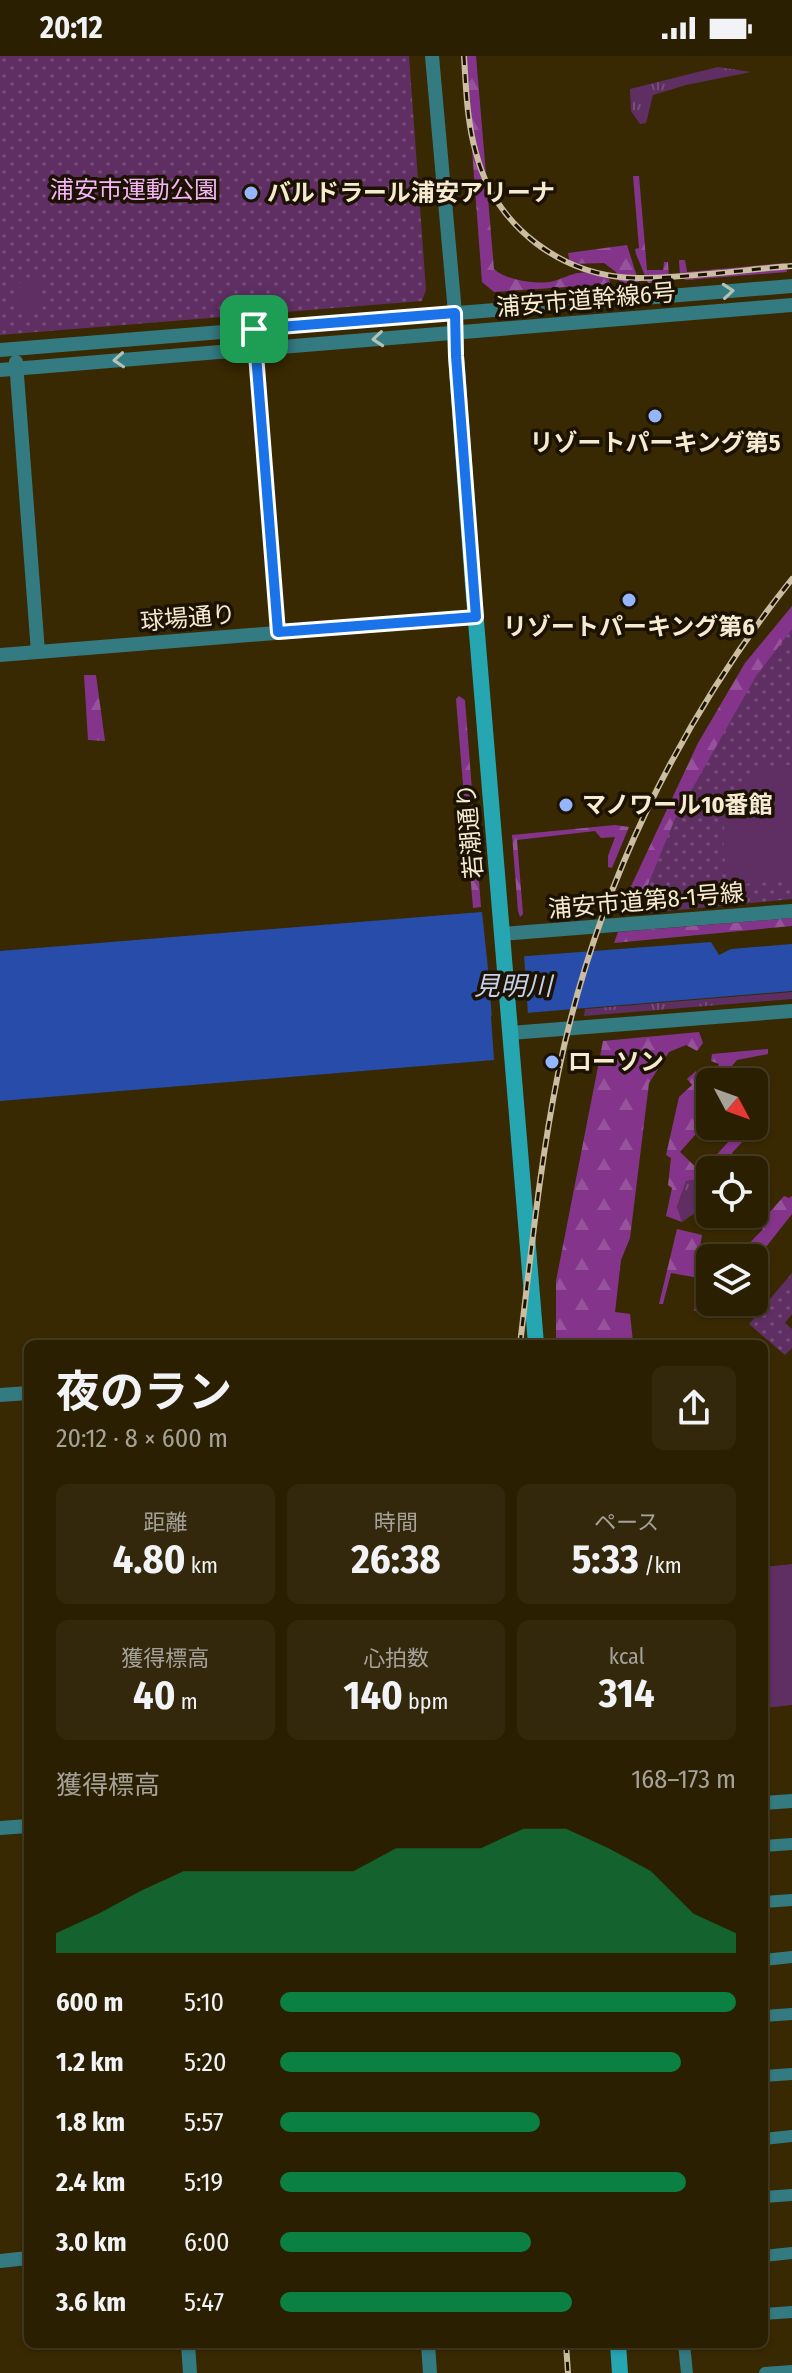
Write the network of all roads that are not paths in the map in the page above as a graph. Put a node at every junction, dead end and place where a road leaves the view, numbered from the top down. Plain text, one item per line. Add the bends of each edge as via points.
1 (432, 56) edge
2 (792, 286) edge
3 (792, 305) edge
4 (455, 313) junction
5 (254, 329) junction
6 (456, 333) junction
7 (7, 350) edge
8 (256, 350) junction
9 (16, 369) junction
10 (0, 370) edge
11 (476, 617) junction
12 (278, 632) junction
13 (38, 652) junction
14 (0, 655) edge
15 (792, 911) edge
16 (503, 934) junction
17 (792, 1011) edge
18 (510, 1026) junction
19 (536, 1340) edge
20 (24, 1393) edge
21 (0, 1395) edge
22 (792, 1801) edge
23 (768, 1803) edge
24 (24, 1826) edge
25 (0, 1828) edge
26 (792, 1844) edge
27 (768, 1846) edge
28 (792, 1900) edge
29 (768, 1902) edge
30 (792, 1957) edge
31 (768, 1960) edge
32 (792, 2014) edge
33 (768, 2016) edge
34 (792, 2074) edge
35 (768, 2076) edge
36 (792, 2136) edge
37 (768, 2139) edge
38 (792, 2195) edge
39 (768, 2197) edge
40 (792, 2253) edge
41 (768, 2256) edge
42 (24, 2258) edge
43 (0, 2261) edge
44 (792, 2312) edge
45 (768, 2314) edge
46 (188, 2348) edge
47 (428, 2348) edge
48 (618, 2348) edge
49 (684, 2348) edge
50 (792, 2371) edge
51 (190, 2373) edge
52 (430, 2373) edge
53 (620, 2373) edge
54 (687, 2373) edge
55 (765, 2373) edge

1 - 4 street
4 -> 2 street, 浦安市道幹線6号
3 - 6 street, 浦安市道幹線6号
4 - 5 street, 浦安市道幹線6号
4 - 6 main road, 若潮通り
5 - 7 street, 浦安市道幹線6号
5 - 8 street
6 -> 8 street, 浦安市道幹線6号
6 - 11 main road, 若潮通り
7 - 9 street
8 -> 9 street, 浦安市道幹線6号
8 - 12 street
9 - 10 street, 浦安市道幹線6号
9 - 13 street
11 - 12 street, 球場通り
11 - 16 main road, 若潮通り
12 - 13 street, 球場通り
13 - 14 street, 球場通り
15 - 16 street, 浦安市道第8-1号線
16 - 18 main road, 若潮通り
17 - 18 street
18 - 19 main road, 若潮通り
20 - 21 street
22 - 23 street
24 - 25 street
26 - 27 street
28 - 29 street
30 - 31 street
32 - 33 street
34 - 35 street
36 - 37 street
38 - 39 street
40 - 41 street
42 - 43 street
44 - 45 street
46 - 51 street
47 - 52 street
48 - 53 main road
49 - 54 street
50 - 55 street

